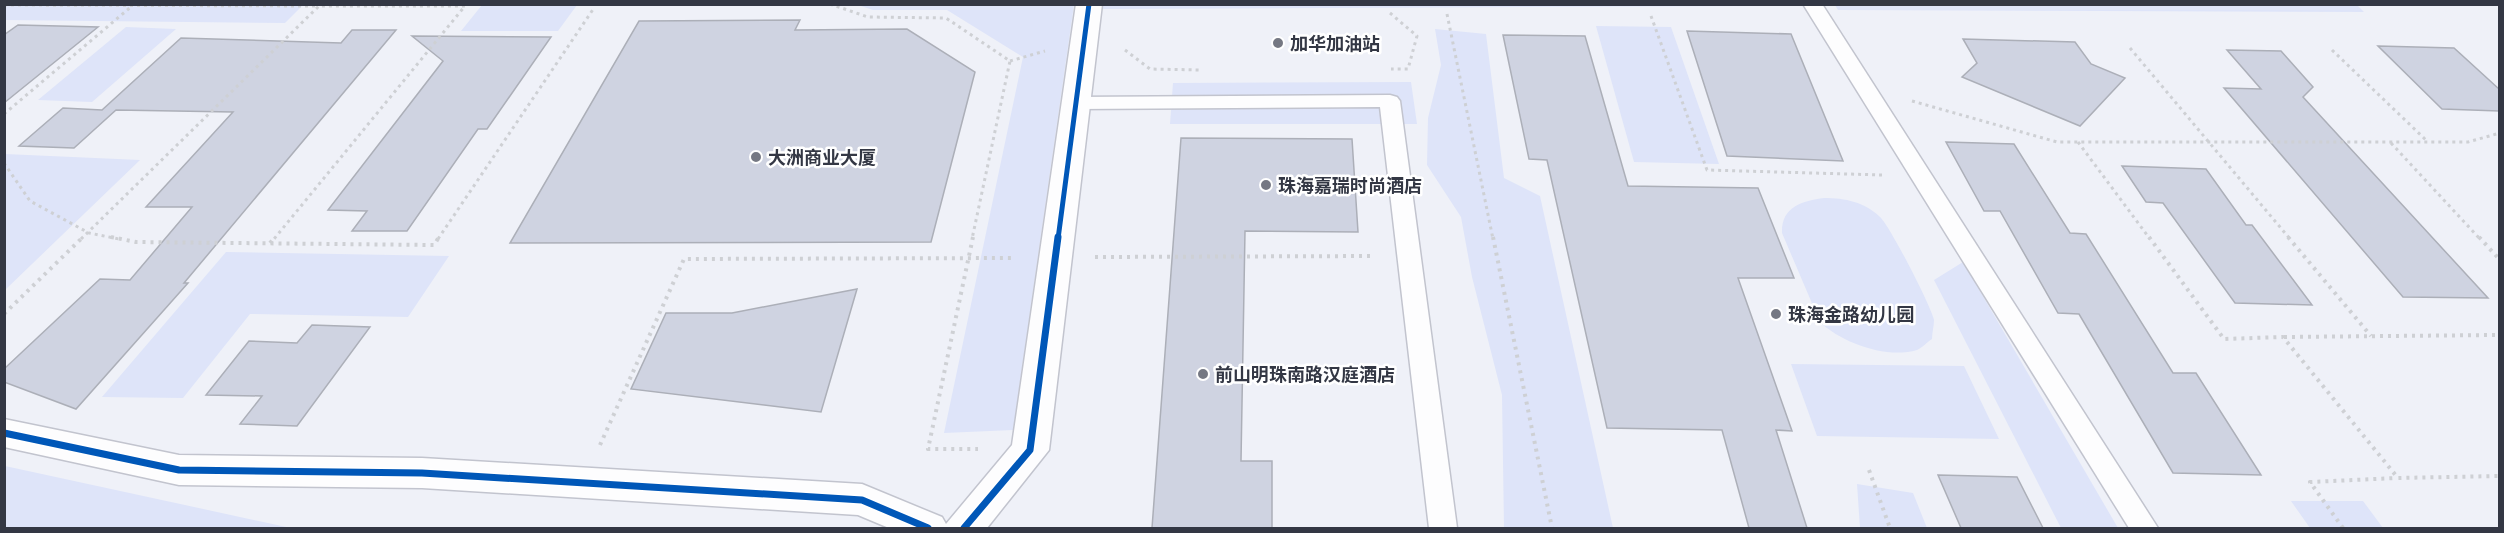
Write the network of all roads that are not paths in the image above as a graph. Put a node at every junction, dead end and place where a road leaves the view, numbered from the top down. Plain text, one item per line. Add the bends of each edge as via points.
1 (1089, 4) edge
2 (1812, 4) edge
3 (1076, 103) junction
4 (4, 433) edge
5 (928, 528) edge
6 (964, 528) edge
7 (1443, 528) edge
8 (2144, 528) edge

1 - 3 street
2 - 8 lane
3 - 6 street via 1030,450
3 - 7 lane via 1390,101
4 - 5 street via 179,470 422,473 862,500

